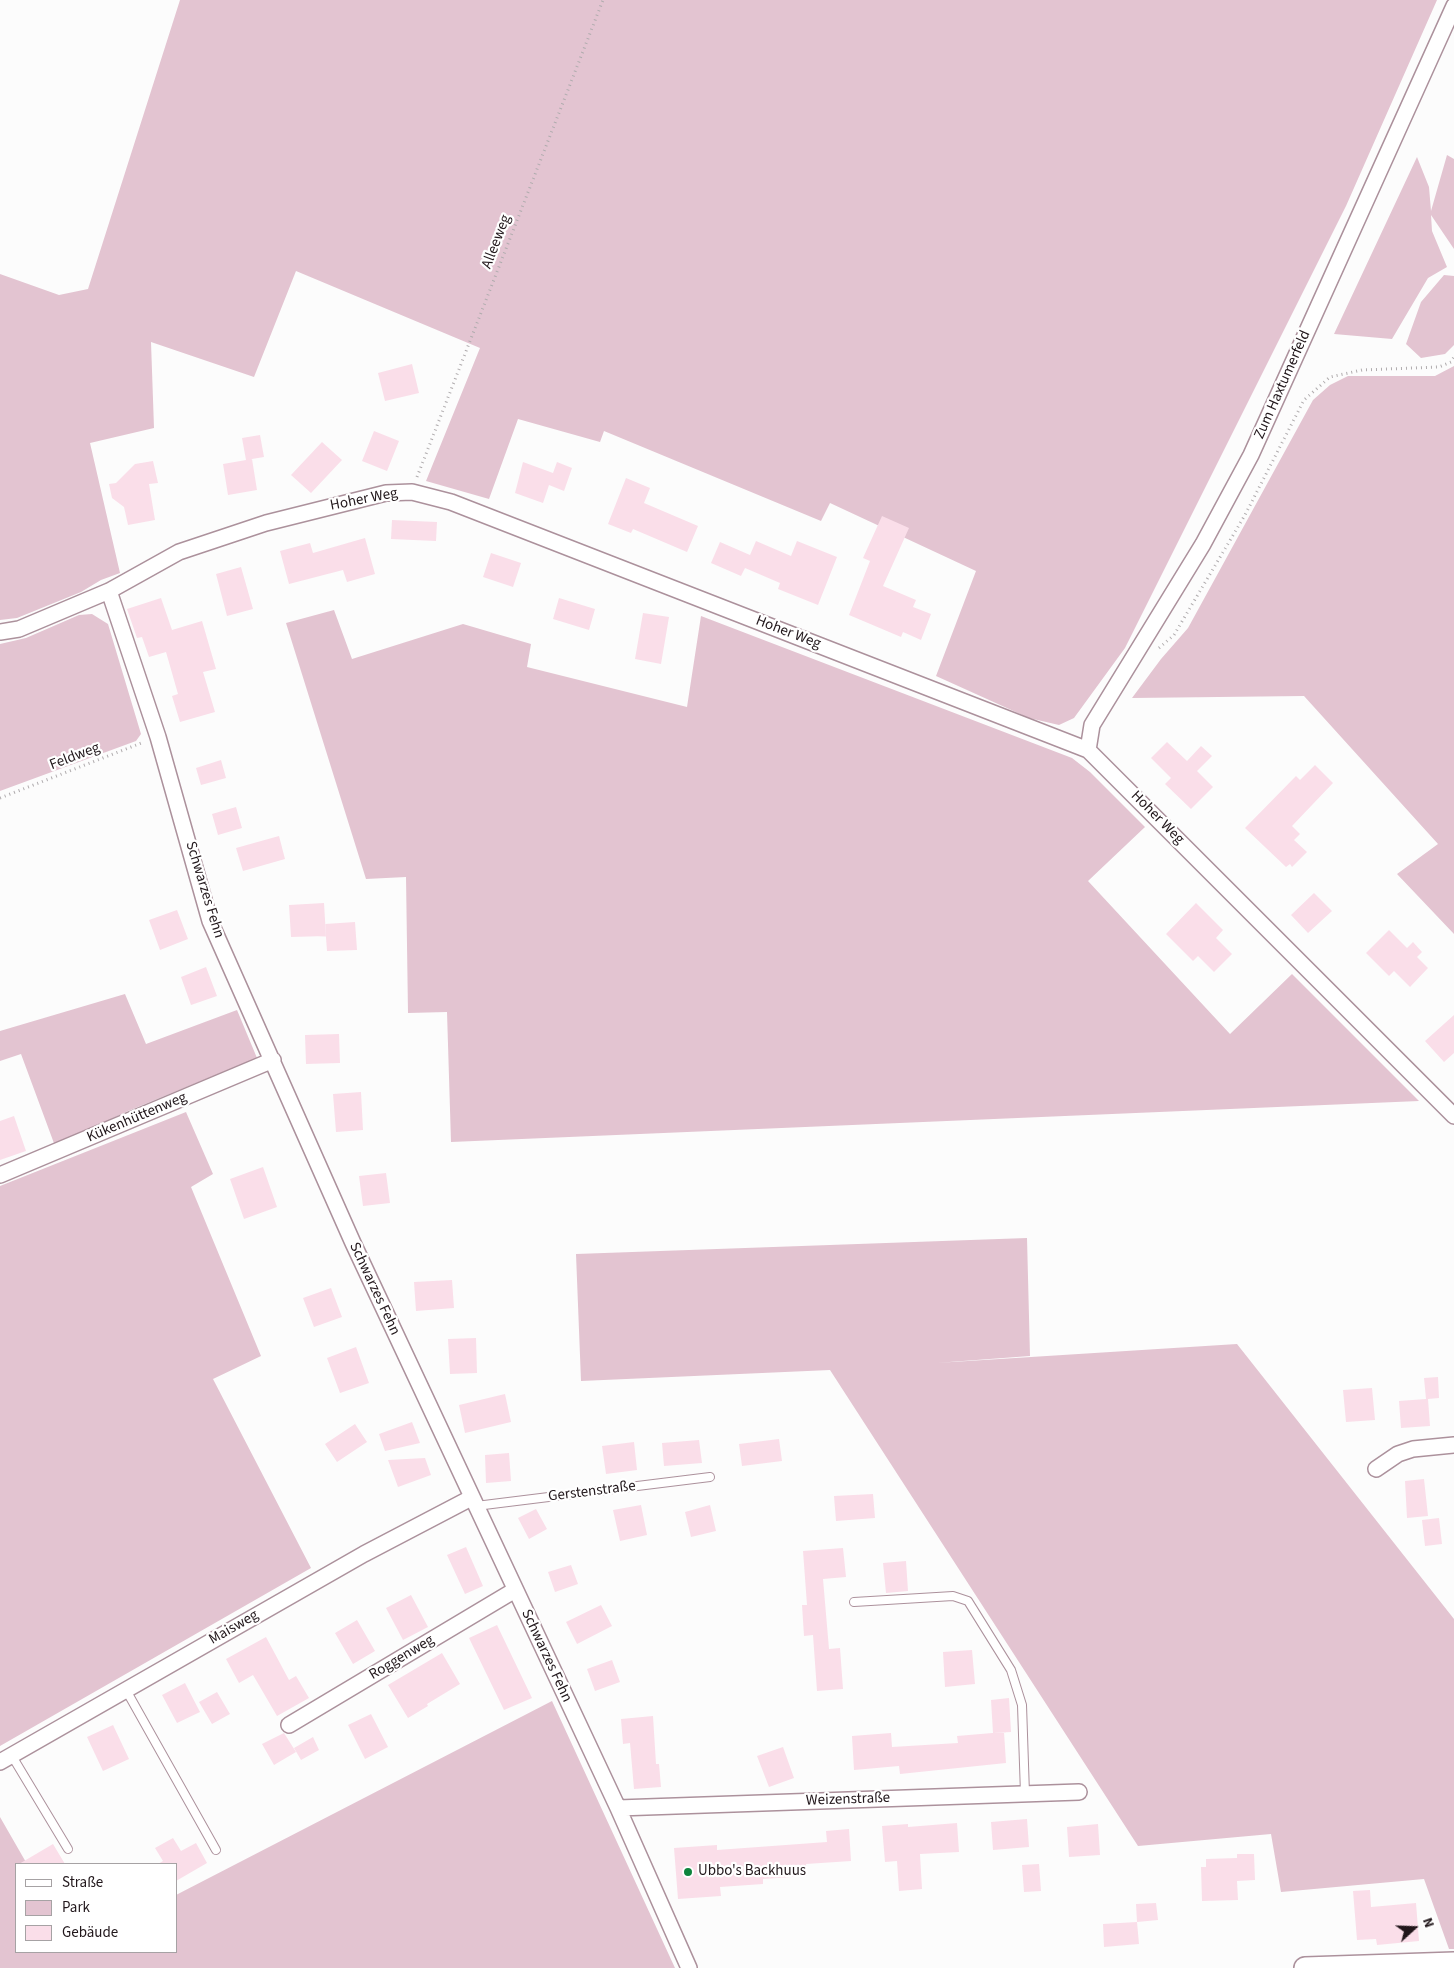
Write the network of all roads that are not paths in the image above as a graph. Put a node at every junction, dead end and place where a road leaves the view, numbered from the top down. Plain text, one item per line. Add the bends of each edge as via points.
1 (1454, 6) edge
2 (109, 591) junction
3 (0, 632) edge
4 (1088, 750) junction
5 (273, 1060) junction
6 (1454, 1116) edge
7 (0, 1175) edge
8 (1454, 1445) edge
9 (1376, 1468) dead end
10 (710, 1477) dead end
11 (473, 1502) junction
12 (515, 1590) junction
13 (854, 1602) dead end
14 (126, 1690) junction
15 (289, 1725) dead end
16 (6, 1759) edge
17 (1079, 1792) dead end
18 (1025, 1794) junction
19 (618, 1808) junction
20 (68, 1849) dead end
21 (216, 1850) dead end
22 (1454, 1963) edge
23 (689, 1968) edge
24 (1305, 1968) edge

1 - 4 street, Zum Haxtumerfeld via 1251,455 1203,544 1092,725
2 - 3 street, Hoher Weg via 19,629
2 - 4 street, Hoher Weg via 178,552 266,522 386,493 412,492 451,502
2 - 5 street, Schwarzes Fehn via 158,737 210,921
4 - 6 street, Hoher Weg
5 - 7 street, Kükenhüttenweg
5 - 11 street, Schwarzes Fehn via 353,1243
8 - 9 street via 1413,1449
10 - 11 lane, Gerstenstraße
11 - 12 street, Schwarzes Fehn
11 - 14 street, Maisweg via 364,1554
12 - 15 street, Roggenweg
12 - 19 street, Schwarzes Fehn
13 - 18 lane via 953,1596 968,1601 1011,1670 1022,1705
14 - 16 street, Maisweg
14 - 21 lane
16 - 20 lane
17 - 18 street, Weizenstraße
18 - 19 street, Weizenstraße
19 - 23 street, Schwarzes Fehn
22 - 24 street

